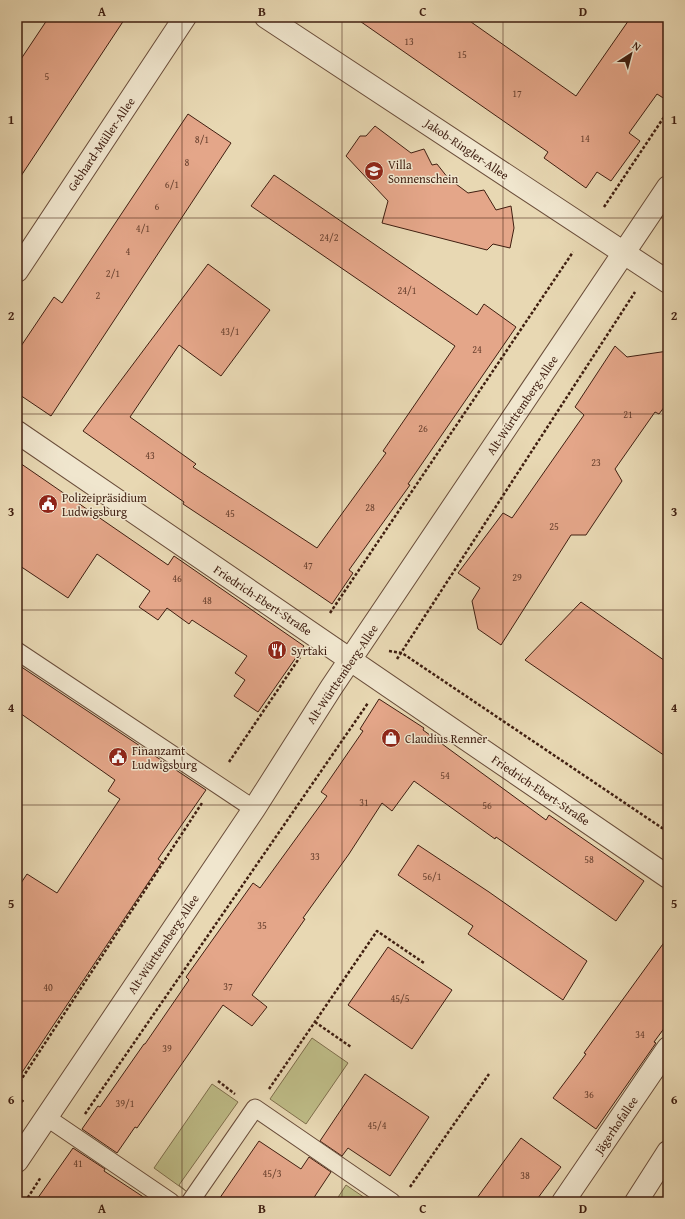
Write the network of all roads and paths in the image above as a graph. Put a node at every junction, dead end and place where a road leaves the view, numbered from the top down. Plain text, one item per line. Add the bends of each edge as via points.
1 (185, 17) edge
2 (266, 17) edge
3 (668, 111) edge
4 (668, 187) edge
5 (589, 229) junction
6 (668, 243) edge
7 (624, 253) junction
8 (650, 270) junction
9 (17, 271) edge
10 (668, 282) edge
11 (17, 432) edge
12 (315, 635) junction
13 (17, 651) edge
14 (350, 660) junction
15 (382, 682) junction
16 (214, 783) junction
17 (254, 809) junction
18 (668, 877) edge
19 (424, 963) dead end
20 (315, 1022) junction
21 (351, 1047) dead end
22 (668, 1048) edge
23 (489, 1074) dead end
24 (17, 1086) edge
25 (255, 1108) junction
26 (46, 1117) junction
27 (71, 1134) junction
28 (668, 1152) edge
29 (17, 1161) edge
30 (45, 1171) dead end
31 (408, 1189) dead end
32 (25, 1202) edge
33 (171, 1202) edge
34 (190, 1202) edge
35 (392, 1202) edge
36 (563, 1202) edge
37 (636, 1202) edge

1 - 9 street, Gebhard-Müller-Allee
2 - 5 street, Jakob-Ringler-Allee
3 - 5 path
4 - 7 street, Alt-Württemberg-Allee
5 - 7 street, Jakob-Ringler-Allee
5 - 12 path
6 - 8 path
7 - 8 street, Jakob-Ringler-Allee
7 - 14 street, Alt-Württemberg-Allee
8 - 10 street, Jakob-Ringler-Allee
8 - 15 path
11 - 12 street, Friedrich-Ebert-Straße
12 - 14 street, Friedrich-Ebert-Straße
12 - 16 path
13 - 16 lane
14 - 15 street, Friedrich-Ebert-Straße
14 - 17 street, Alt-Württemberg-Allee
15 - 18 street, Friedrich-Ebert-Straße
15 - 27 path
16 - 17 lane
16 - 24 path
17 - 26 street, Alt-Württemberg-Allee
19 - 20 path via 377,931
20 - 21 path
20 - 25 path
22 - 36 street, Jägerhofallee
23 - 31 path
25 - 34 lane
25 - 35 lane
26 - 27 lane
26 - 29 street, Alt-Württemberg-Allee
27 - 33 lane
28 - 37 street
30 - 32 path

